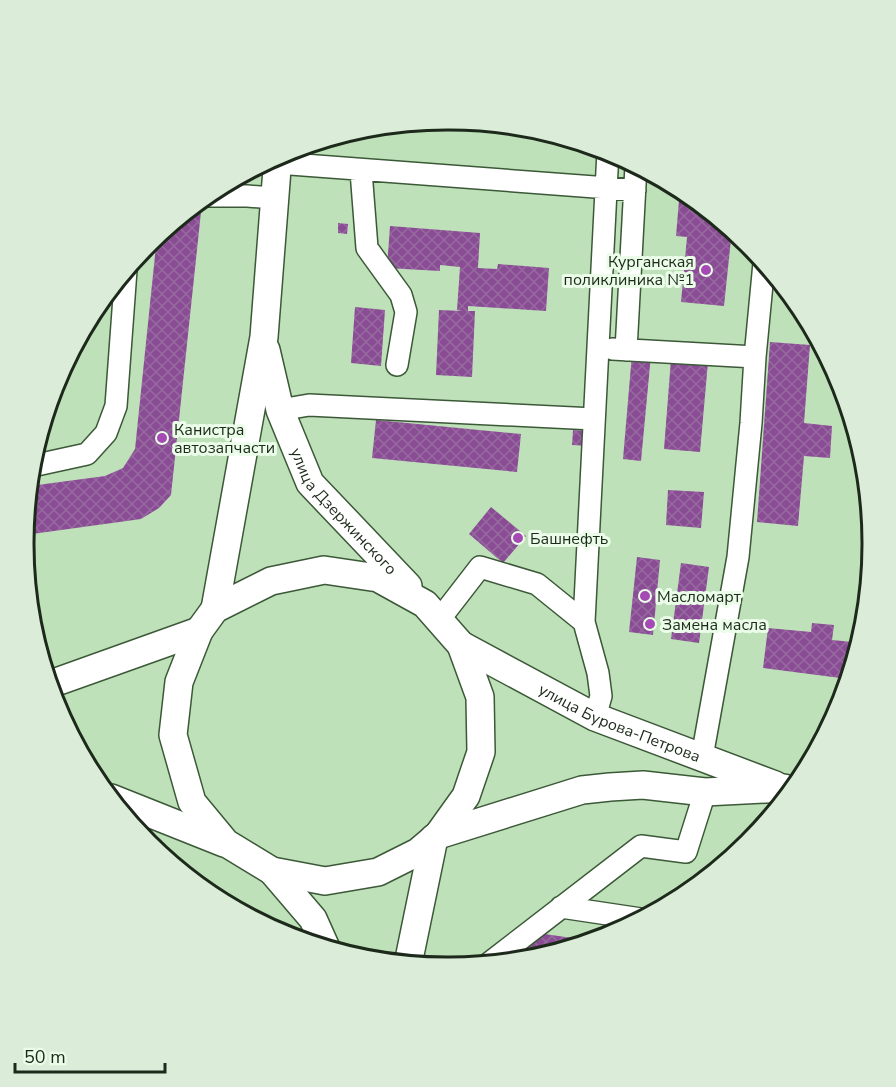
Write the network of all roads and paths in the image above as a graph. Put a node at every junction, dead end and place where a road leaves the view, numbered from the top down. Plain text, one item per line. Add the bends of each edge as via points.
1 (289, 161) edge
2 (607, 162) edge
3 (277, 167) edge
4 (361, 171) junction
5 (636, 175) edge
6 (606, 188) junction
7 (635, 190) junction
8 (223, 196) edge
9 (274, 198) junction
10 (763, 276) edge
11 (125, 286) edge
12 (264, 337) junction
13 (598, 348) junction
14 (626, 350) junction
15 (755, 357) junction
16 (397, 365) dead end
17 (280, 410) junction
18 (594, 419) junction
19 (42, 464) edge
20 (215, 609) junction
21 (432, 612) junction
22 (584, 622) junction
23 (199, 631) junction
24 (461, 645) junction
25 (58, 681) edge
26 (595, 717) junction
27 (702, 757) junction
28 (782, 787) edge
29 (780, 789) edge
30 (705, 792) junction
31 (128, 805) edge
32 (436, 836) junction
33 (226, 843) junction
34 (272, 871) junction
35 (561, 907) junction
36 (625, 917) edge
37 (321, 937) edge
38 (502, 953) edge
39 (410, 955) edge

1 - 4 lane
2 - 6 lane
3 - 9 main road, улица Дзержинского
4 - 6 lane
4 - 16 lane via 368,248 401,295 406,312
5 - 7 lane
6 - 7 lane
6 - 13 lane
7 - 14 lane
8 - 9 lane
9 - 12 main road, улица Дзержинского
10 - 15 lane
11 - 19 lane via 116,406 106,433 87,454
12 - 17 main road, улица Дзержинского
12 - 20 main road, улица Дзержинского
13 - 14 lane
13 - 18 lane
14 - 15 lane
15 - 27 lane via 738,557
17 - 18 lane via 309,405
17 - 21 main road, улица Дзержинского via 310,483
18 - 22 lane
20 - 21 main road via 271,581 324,570 378,578
20 - 23 main road
21 - 22 lane via 480,567 537,584
21 - 24 main road, улица Дзержинского
22 - 26 lane via 601,696
23 - 25 main road
23 - 33 main road via 179,682 173,735 192,802
24 - 26 main road, улица Бурова-Петрова
24 - 32 main road via 480,698 481,752 466,796
26 - 27 main road, улица Бурова-Петрова
27 - 28 main road, улица Бурова-Петрова
29 - 30 main road, улица Бурова-Петрова
30 - 32 main road, улица Бурова-Петрова via 643,786 582,789
30 - 35 lane via 686,852 641,846
31 - 33 main road
32 - 34 main road via 418,852 378,872 325,881
32 - 39 main road
33 - 34 main road
34 - 37 main road via 313,919
35 - 36 lane
35 - 38 lane

